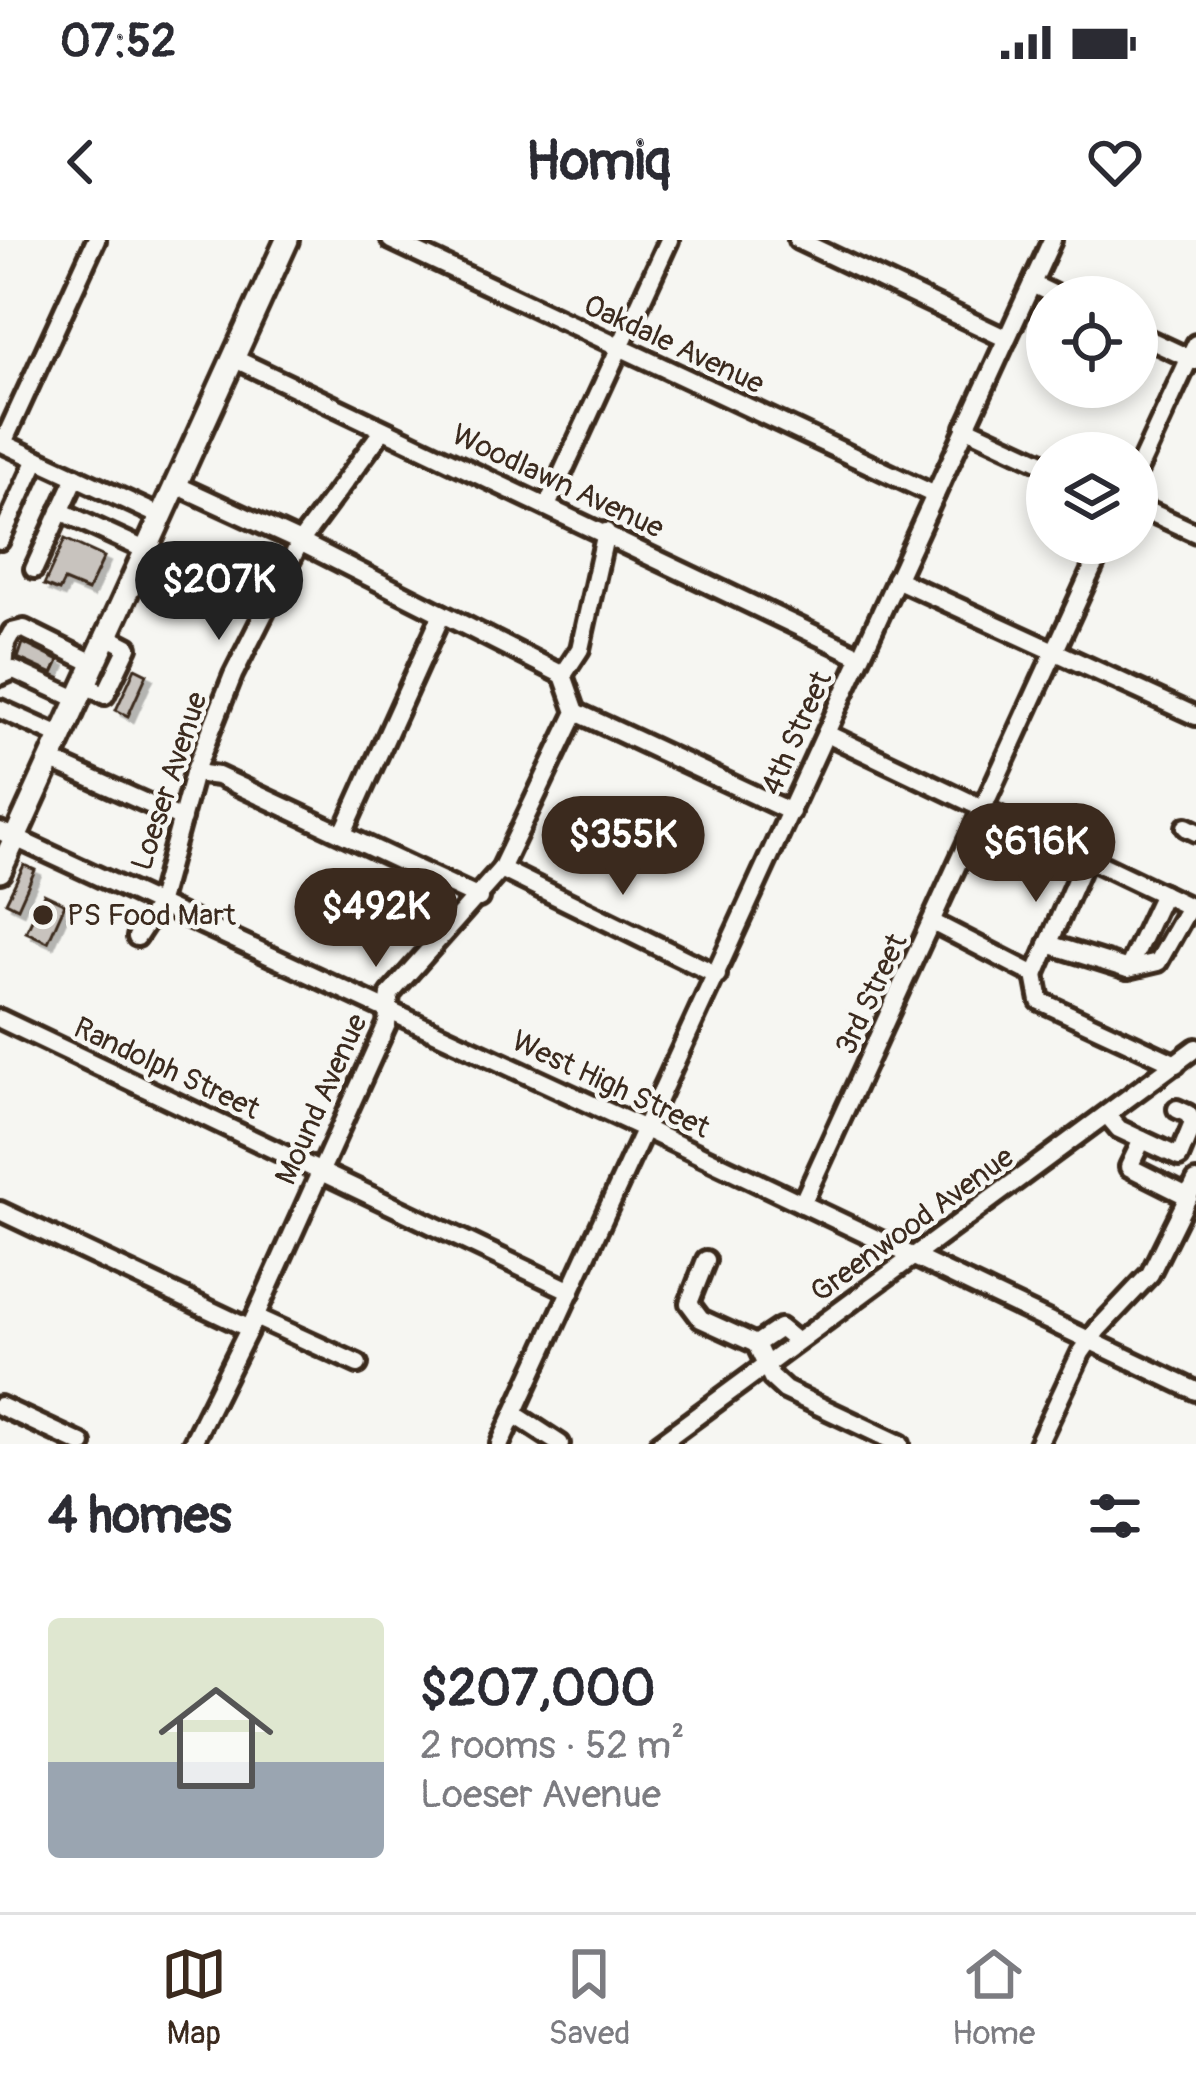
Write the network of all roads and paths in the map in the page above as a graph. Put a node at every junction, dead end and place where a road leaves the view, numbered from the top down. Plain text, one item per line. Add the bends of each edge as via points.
1 (96, 240) edge
2 (286, 240) edge
3 (392, 240) edge
4 (669, 240) edge
5 (798, 240) edge
6 (1052, 240) edge
7 (1036, 276) edge
8 (1026, 297) edge
9 (1007, 339) junction
10 (1158, 342) edge
11 (619, 347) junction
12 (1194, 355) edge
13 (232, 358) junction
14 (965, 427) junction
15 (383, 430) junction
16 (1156, 432) edge
17 (2, 443) edge
18 (1026, 455) edge
19 (37, 459) junction
20 (76, 477) junction
21 (174, 484) junction
22 (935, 495) junction
23 (547, 506) junction
24 (60, 511) junction
25 (158, 515) junction
26 (1158, 516) edge
27 (606, 532) junction
28 (1196, 533) edge
29 (0, 540) edge
30 (300, 542) junction
31 (143, 549) junction
32 (1094, 564) edge
33 (34, 569) dead end
34 (896, 579) junction
35 (442, 614) junction
36 (105, 635) junction
37 (1055, 650) junction
38 (860, 656) junction
39 (6, 673) edge
40 (563, 675) junction
41 (84, 682) junction
42 (0, 709) edge
43 (576, 712) junction
44 (1196, 716) edge
45 (826, 734) junction
46 (60, 736) junction
47 (50, 760) junction
48 (194, 773) junction
49 (984, 809) junction
50 (791, 812) junction
51 (182, 819) junction
52 (343, 833) junction
53 (8, 834) edge
54 (1086, 857) junction
55 (0, 868) edge
56 (501, 869) junction
57 (1163, 894) junction
58 (478, 898) junction
59 (158, 904) junction
60 (1193, 908) edge
61 (934, 923) junction
62 (137, 937) dead end
63 (1048, 944) junction
64 (1128, 969) junction
65 (1035, 974) junction
66 (717, 975) junction
67 (389, 1010) junction
68 (0, 1019) edge
69 (1196, 1048) edge
70 (1176, 1064) junction
71 (1178, 1109) dead end
72 (1108, 1116) junction
73 (645, 1129) junction
74 (1142, 1140) junction
75 (1179, 1157) junction
76 (320, 1169) junction
77 (1194, 1183) edge
78 (802, 1204) junction
79 (0, 1211) edge
80 (913, 1258) junction
81 (706, 1260) dead end
82 (571, 1291) junction
83 (252, 1323) junction
84 (796, 1341) junction
85 (1090, 1341) junction
86 (756, 1344) junction
87 (358, 1364) dead end
88 (766, 1364) junction
89 (1196, 1391) edge
90 (0, 1406) edge
91 (514, 1414) junction
92 (669, 1441) edge
93 (82, 1444) edge
94 (192, 1444) edge
95 (500, 1444) edge
96 (560, 1444) edge
97 (900, 1444) edge
98 (1038, 1444) edge

1 - 17 street
2 - 13 main road
3 - 11 street, Oakdale Avenue
4 - 11 street
5 - 9 street
6 - 7 street, 4th Street
8 - 9 street, 4th Street
9 - 14 street, 4th Street
10 - 12 street
11 - 22 street, Oakdale Avenue
11 - 23 street
12 - 16 street
13 - 15 street, Woodlawn Avenue
13 - 21 main road
14 - 18 street
14 - 22 street, 4th Street
15 - 23 street, Woodlawn Avenue
15 - 30 street, Loeser Avenue
17 - 19 street
19 - 20 street
19 - 29 street
20 - 24 street
20 - 25 street
21 - 25 main road
21 - 30 street
22 - 34 street, 4th Street
23 - 27 street, Woodlawn Avenue
24 - 31 street
24 - 33 street
25 - 31 main road
26 - 28 street
27 - 38 street, Woodlawn Avenue
27 - 40 street via 580,650
30 - 35 street
30 - 48 street, Loeser Avenue
31 - 36 main road
32 - 37 street, 3rd Street
34 - 37 street
34 - 38 street, 4th Street
35 - 40 street
35 - 52 street
36 - 41 main road
36 - 41 street via 128,647 105,695
37 - 44 street
37 - 49 street, 3rd Street
38 - 45 street, 4th Street
39 - 41 street via 52,688
39 - 41 street via 6,644 24,629
40 - 43 street
41 - 46 main road
42 - 46 street
43 - 50 street
43 - 56 street, Mound Avenue
45 - 49 street
45 - 50 street, 4th Street
46 - 47 main road
47 - 51 street
47 - 53 main road
48 - 51 street, Loeser Avenue
48 - 52 street via 218,776
49 - 54 street
49 - 61 street, 3rd Street
50 - 66 street, 4th Street
51 - 59 street, Loeser Avenue
52 - 58 street
53 - 55 main road
53 - 59 street, West High Street
54 - 57 street
54 - 63 street
56 - 58 street, Mound Avenue
56 - 66 street
57 - 60 street
57 - 64 street
58 - 67 street, Mound Avenue via 390,994
59 - 62 street, Loeser Avenue
59 - 67 street, West High Street
60 - 64 street via 1158,962
61 - 65 street
61 - 78 street, 3rd Street
63 - 64 street
63 - 65 street
65 - 70 street via 1040,1001
66 - 73 street, 4th Street
67 - 73 street, West High Street
67 - 76 street, Mound Avenue
68 - 76 street, Randolph Street
69 - 70 street, Greenwood Avenue
70 - 72 street, Greenwood Avenue
71 - 75 street via 1192,1123
72 - 74 street
72 - 80 street, Greenwood Avenue
73 - 78 street, West High Street
73 - 82 street, 4th Street
74 - 75 street
74 - 77 street via 1130,1167
75 - 77 street
76 - 82 street, Randolph Street
76 - 83 street, Mound Avenue
77 - 85 street via 1150,1274
78 - 80 street, West High Street
79 - 83 street
80 - 84 street, Greenwood Avenue
80 - 85 street, West High Street
81 - 86 street via 689,1303
82 - 91 street, 4th Street
83 - 87 street
83 - 94 street, Mound Avenue
84 - 86 street via 780,1328
84 - 88 street, Greenwood Avenue
85 - 89 street, West High Street
85 - 98 street
86 - 88 street
88 - 92 street, Greenwood Avenue
88 - 97 street via 785,1390
90 - 93 street
91 - 95 street, 4th Street
91 - 96 street

